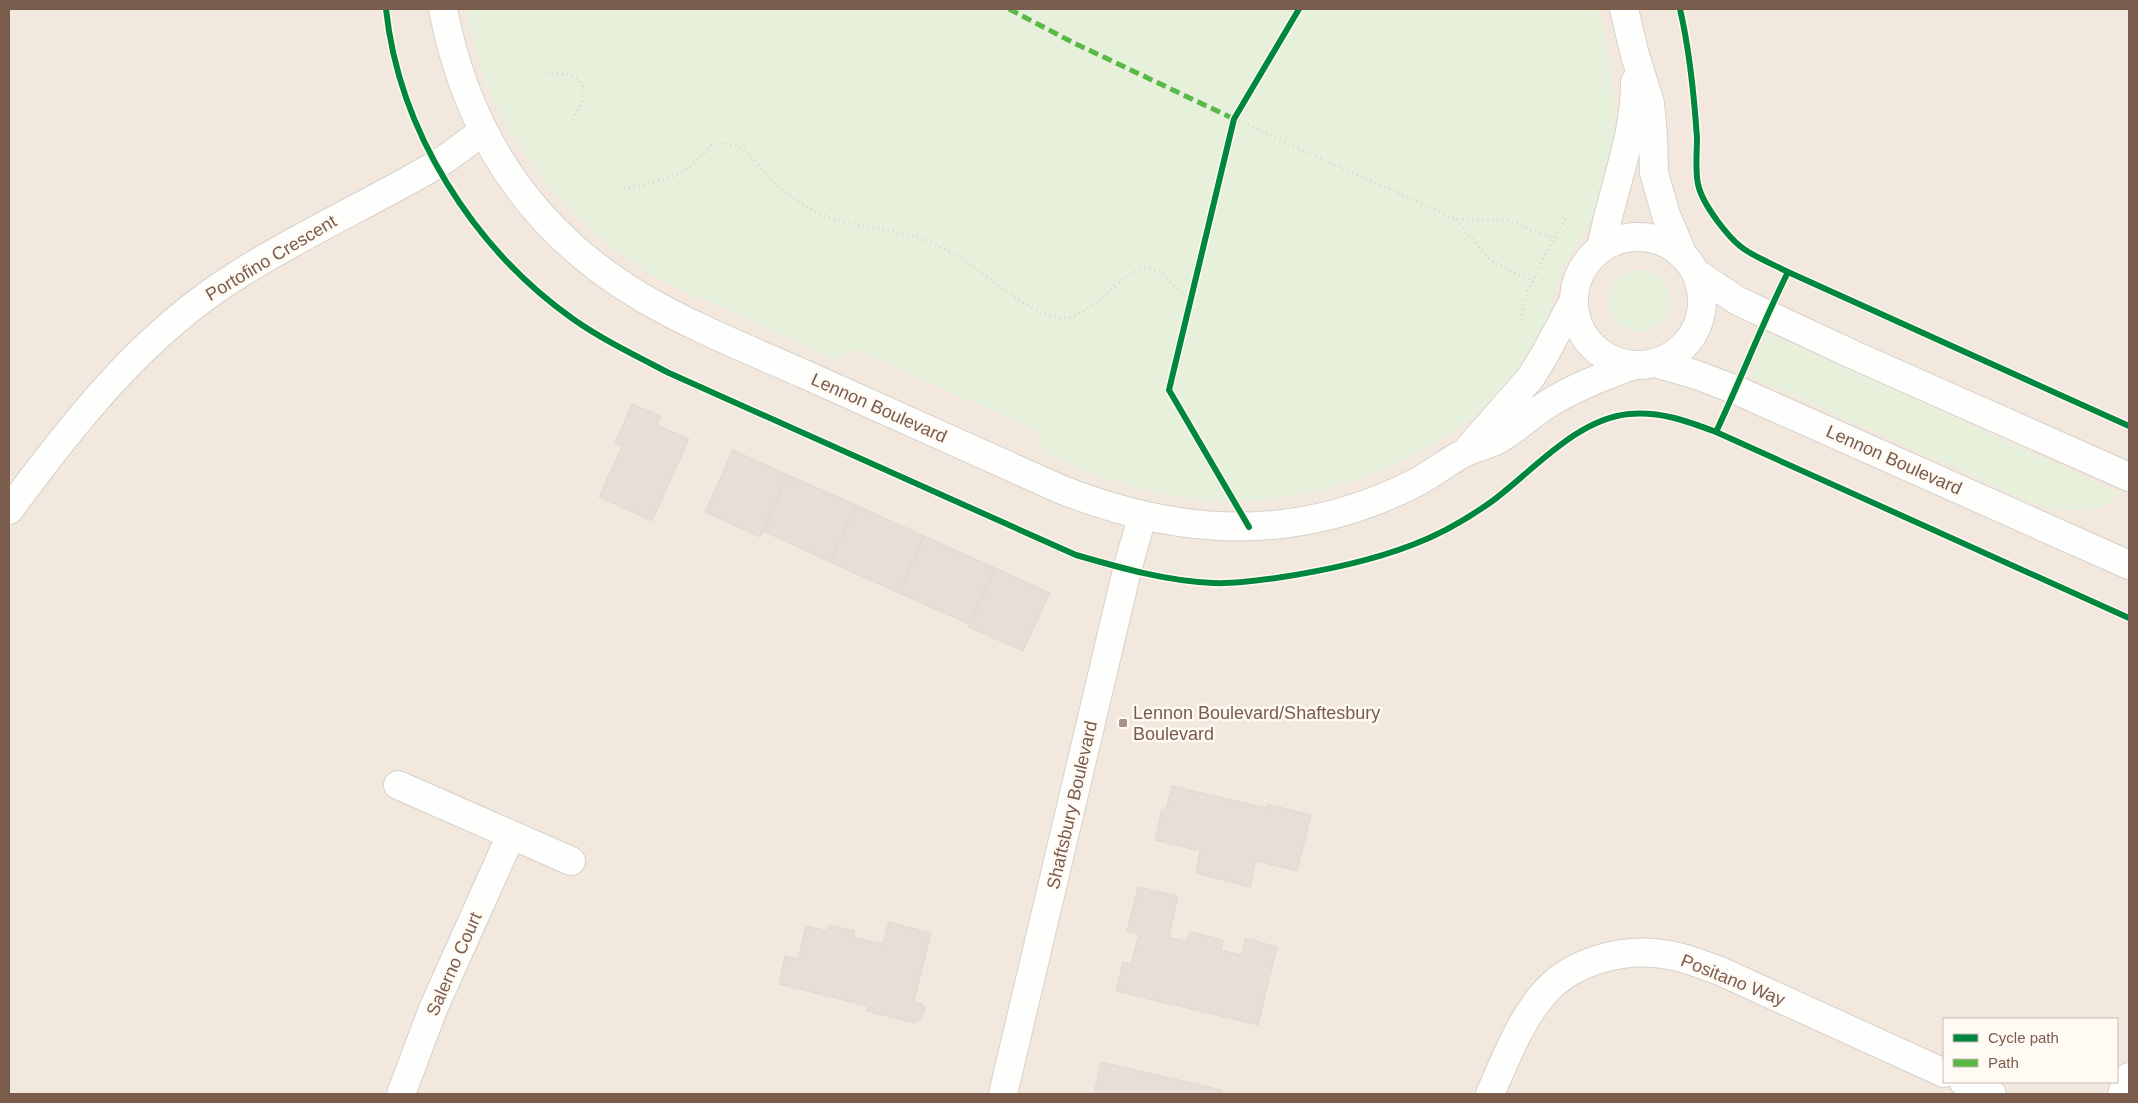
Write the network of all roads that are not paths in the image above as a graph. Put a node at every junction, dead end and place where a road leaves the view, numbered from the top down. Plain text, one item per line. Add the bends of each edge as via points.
1 (443, 9) edge
2 (1624, 9) edge
3 (1635, 55) junction
4 (483, 131) junction
5 (1601, 249) junction
6 (1689, 263) junction
7 (1574, 300) junction
8 (1644, 364) junction
9 (1465, 452) junction
10 (2129, 477) edge
11 (9, 510) edge
12 (1142, 517) junction
13 (2128, 560) edge
14 (398, 785) dead end
15 (511, 835) junction
16 (571, 861) dead end
17 (1943, 1073) edge
18 (2129, 1077) edge
19 (1966, 1083) edge
20 (401, 1094) edge
21 (1003, 1094) edge
22 (1490, 1094) edge
23 (1992, 1094) edge
24 (2122, 1094) edge

1 - 4 street, Lennon Boulevard via 459,74
2 - 3 street
3 - 5 street via 1635,104
3 - 6 street via 1650,103 1654,173 1666,216
4 - 11 street, Portofino Crescent via 436,165 286,245 194,305 152,340 112,380
4 - 12 street, Lennon Boulevard via 504,167 552,227 601,270 643,298 1060,489
5 - 6 street via 1623,238 1642,237 1660,240
5 - 7 street via 1581,271
6 - 8 street via 1700,284 1702,306 1697,328 1684,346 1666,360
6 - 10 street via 1738,301
7 - 8 street via 1581,331 1594,348 1613,360
7 - 9 street, Lennon Boulevard via 1531,377
8 - 9 street, Lennon Boulevard via 1572,390 1494,442
8 - 13 street, Lennon Boulevard via 1697,375 1744,393
9 - 12 street, Lennon Boulevard via 1415,483 1372,501 1332,514 1279,525 1190,525
12 - 21 street, Shaftsbury Boulevard
14 - 15 street
15 - 16 street
15 - 20 street, Salerno Court
17 - 22 street, Positano Way via 1689,959 1668,954 1625,954 1580,966 1558,980 1542,996 1515,1039
18 - 24 street
19 - 23 street

